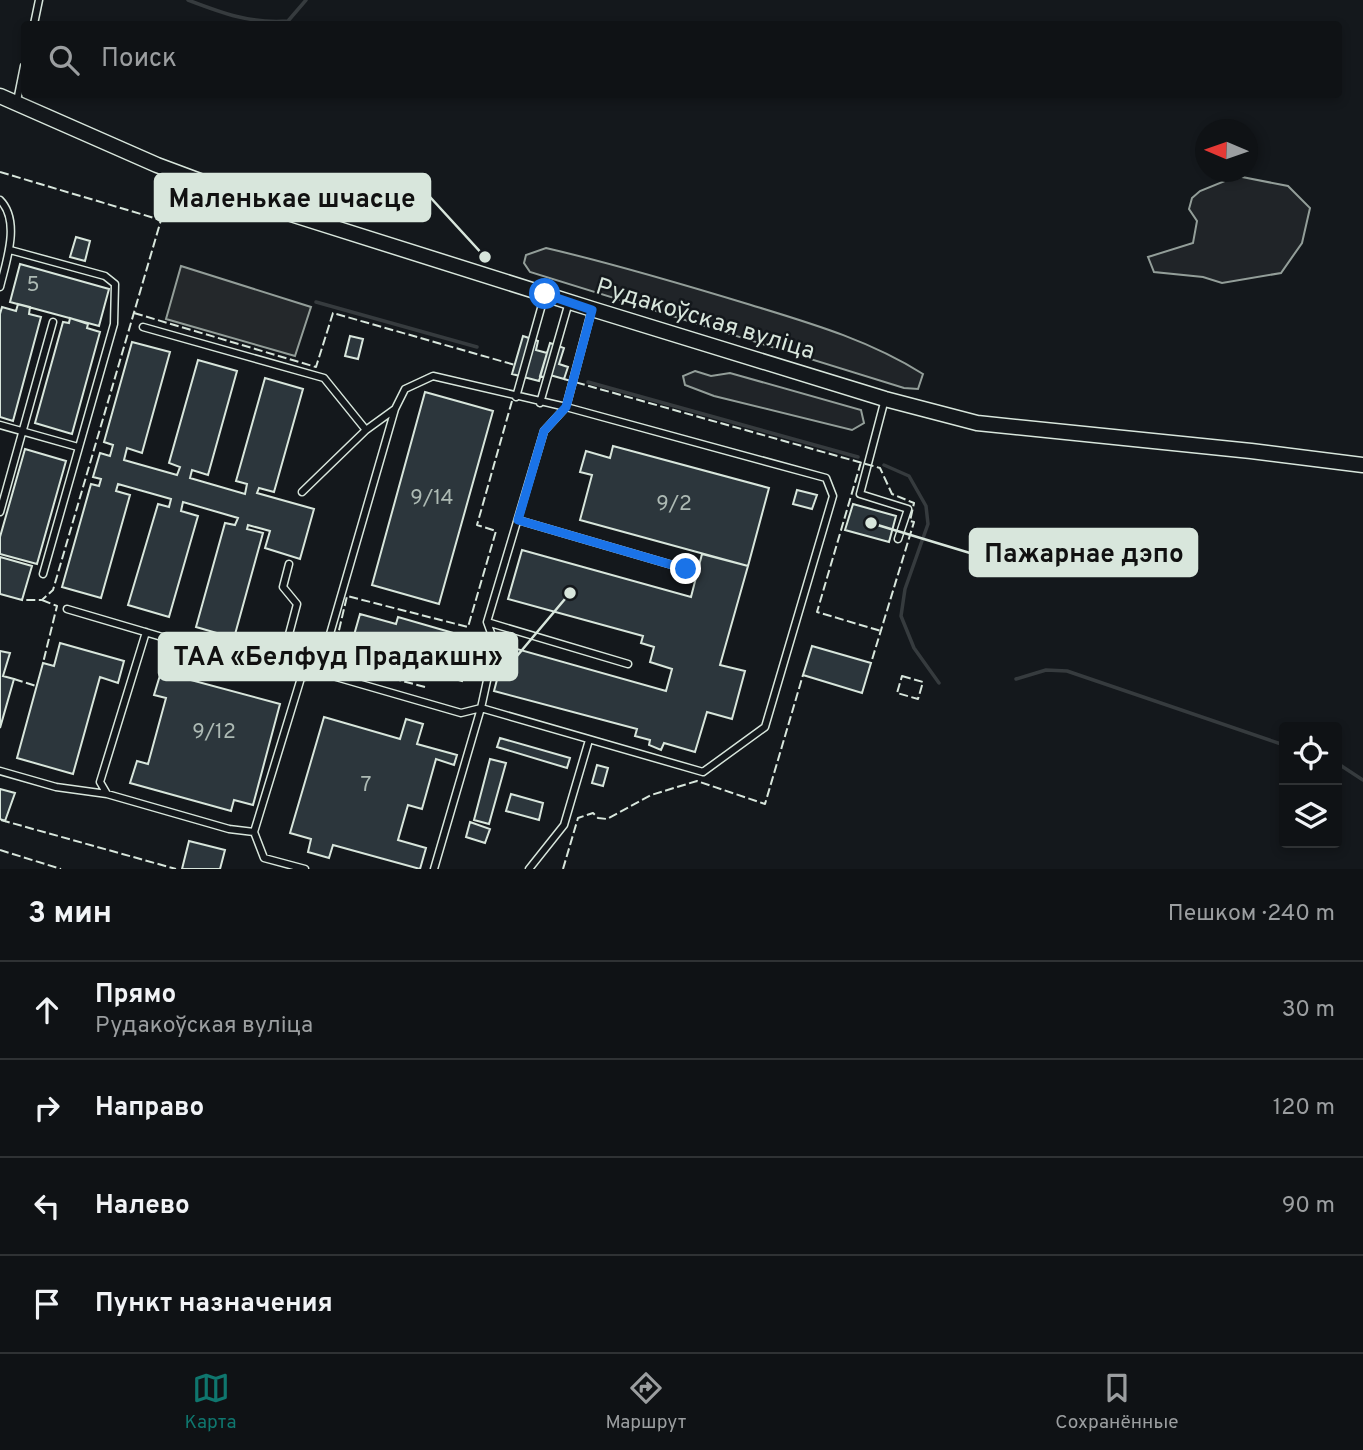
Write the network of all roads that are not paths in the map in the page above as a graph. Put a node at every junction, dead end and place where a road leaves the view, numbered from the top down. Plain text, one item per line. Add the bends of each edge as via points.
1 (39, 0) edge
2 (35, 21) edge
3 (21, 80) edge
4 (0, 96) edge
5 (16, 102) junction
6 (0, 200) edge
7 (10, 250) junction
8 (0, 287) edge
9 (545, 294) junction
10 (569, 302) junction
11 (592, 310) junction
12 (53, 322) dead end
13 (143, 327) dead end
14 (516, 397) junction
15 (885, 399) junction
16 (540, 403) junction
17 (566, 407) junction
18 (395, 409) junction
19 (0, 425) edge
20 (366, 430) junction
21 (22, 431) junction
22 (78, 447) junction
23 (1363, 465) edge
24 (302, 492) dead end
25 (0, 512) edge
26 (518, 520) junction
27 (898, 539) dead end
28 (289, 564) dead end
29 (686, 569) dead end
30 (43, 574) dead end
31 (67, 609) dead end
32 (487, 622) junction
33 (146, 632) junction
34 (628, 663) dead end
35 (279, 672) junction
36 (319, 672) junction
37 (301, 678) junction
38 (481, 708) junction
39 (589, 740) junction
40 (0, 771) edge
41 (107, 794) junction
42 (254, 832) junction
43 (305, 869) edge
44 (434, 869) edge
45 (529, 869) edge

1 - 2 lane
3 - 5 lane
4 - 5 street, Рудакоўская вуліца
5 - 9 street, Рудакоўская вуліца via 157,165 253,201
6 - 7 lane via 10,224
7 - 8 lane
7 - 22 lane via 105,276 115,284 114,324
9 - 10 street, Рудакоўская вуліца
9 - 14 lane
10 - 11 street, Рудакоўская вуліца
10 - 16 lane
11 - 15 street, Рудакоўская вуліца
11 - 17 lane
12 - 21 lane
13 - 20 lane via 324,378
14 - 16 lane
14 - 18 lane via 433,376 405,388
15 - 23 street, Рудакоўская вуліца via 977,423
15 - 27 lane via 860,494 908,509
16 - 17 lane
17 - 26 lane via 544,431
17 - 39 lane via 826,478 833,496 765,727 703,772
18 - 20 lane
18 - 36 lane
19 - 21 lane
20 - 24 lane
21 - 22 lane
21 - 25 lane
22 - 30 lane
26 - 29 lane
26 - 32 lane
28 - 35 lane via 283,587 297,604
31 - 33 lane
32 - 34 lane
32 - 38 lane via 495,645
33 - 35 lane
33 - 41 lane via 100,782
35 - 37 lane
36 - 37 lane
36 - 38 lane via 461,713
37 - 42 lane
38 - 39 lane
38 - 44 lane
39 - 45 lane via 564,825
40 - 41 lane via 56,788
41 - 42 lane
42 - 43 lane via 264,858

